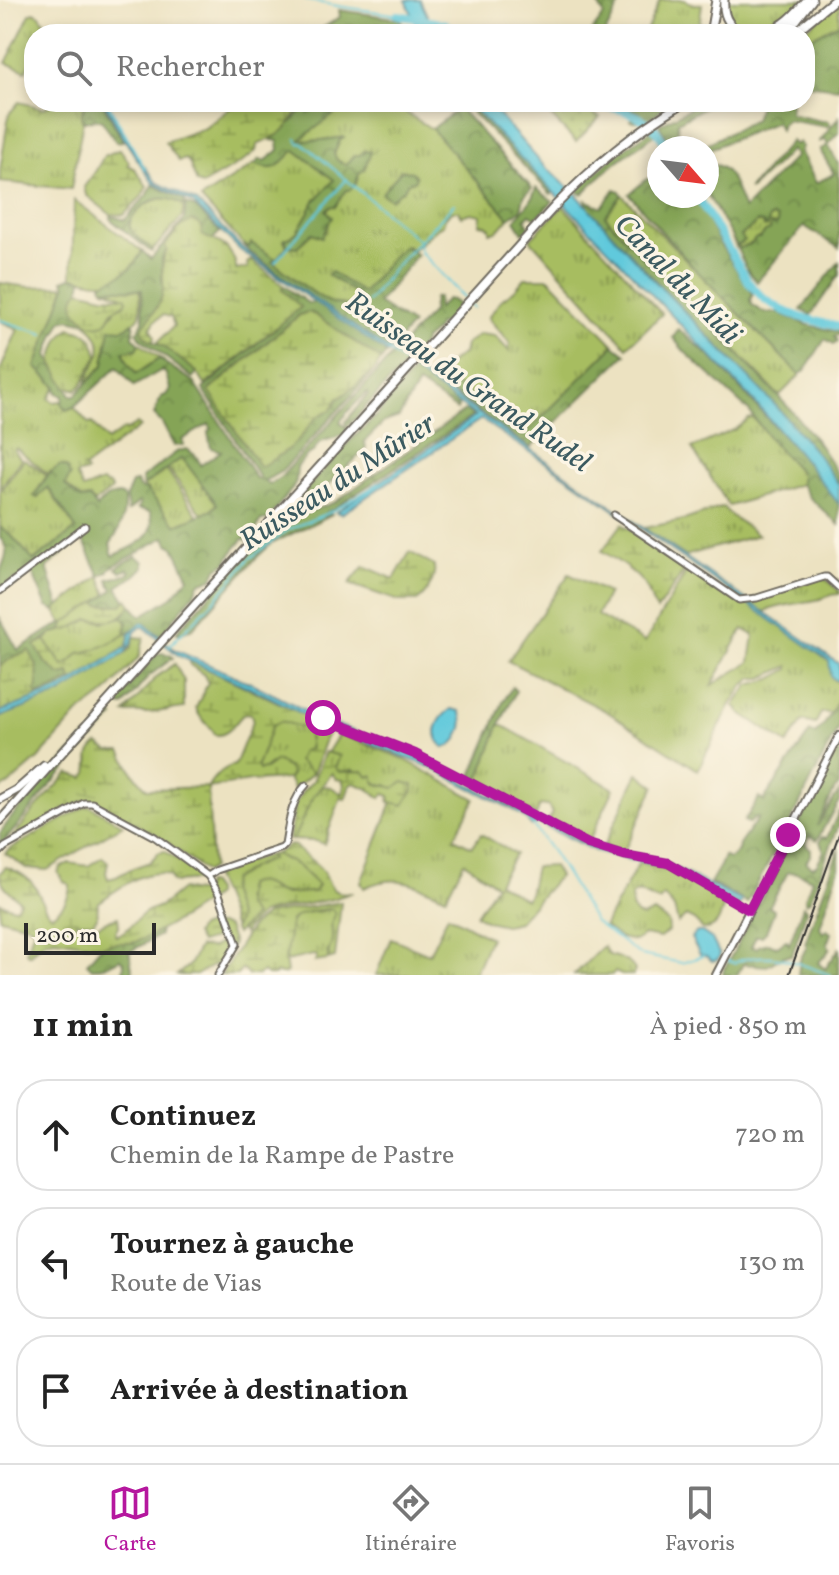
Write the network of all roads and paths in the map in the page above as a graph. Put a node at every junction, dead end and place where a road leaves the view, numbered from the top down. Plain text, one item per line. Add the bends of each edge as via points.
1 (716, 0) edge
2 (724, 0) edge
3 (809, 0) edge
4 (834, 0) edge
5 (712, 24) edge
6 (730, 24) edge
7 (782, 24) edge
8 (790, 24) edge
9 (805, 24) edge
10 (670, 112) edge
11 (614, 515) dead end
12 (85, 526) dead end
13 (839, 588) edge
14 (0, 591) edge
15 (317, 713) dead end
16 (83, 729) junction
17 (839, 736) edge
18 (306, 785) dead end
19 (0, 799) edge
20 (0, 824) edge
21 (2, 850) edge
22 (208, 876) junction
23 (749, 910) junction
24 (218, 975) edge
25 (716, 975) edge

1 - 5 highway
2 - 6 highway
3 - 7 highway
3 - 8 highway
4 - 9 highway
10 - 16 highway via 606,157 554,207
11 - 13 street via 735,598 745,600 820,577
12 - 14 street
15 - 23 street via 415,754 588,844 668,863
16 - 19 highway via 31,779
16 - 20 highway
17 - 23 main road
18 - 22 street via 293,804 282,848
21 - 22 street via 92,803 155,837
22 - 24 street via 237,944
23 - 25 main road

